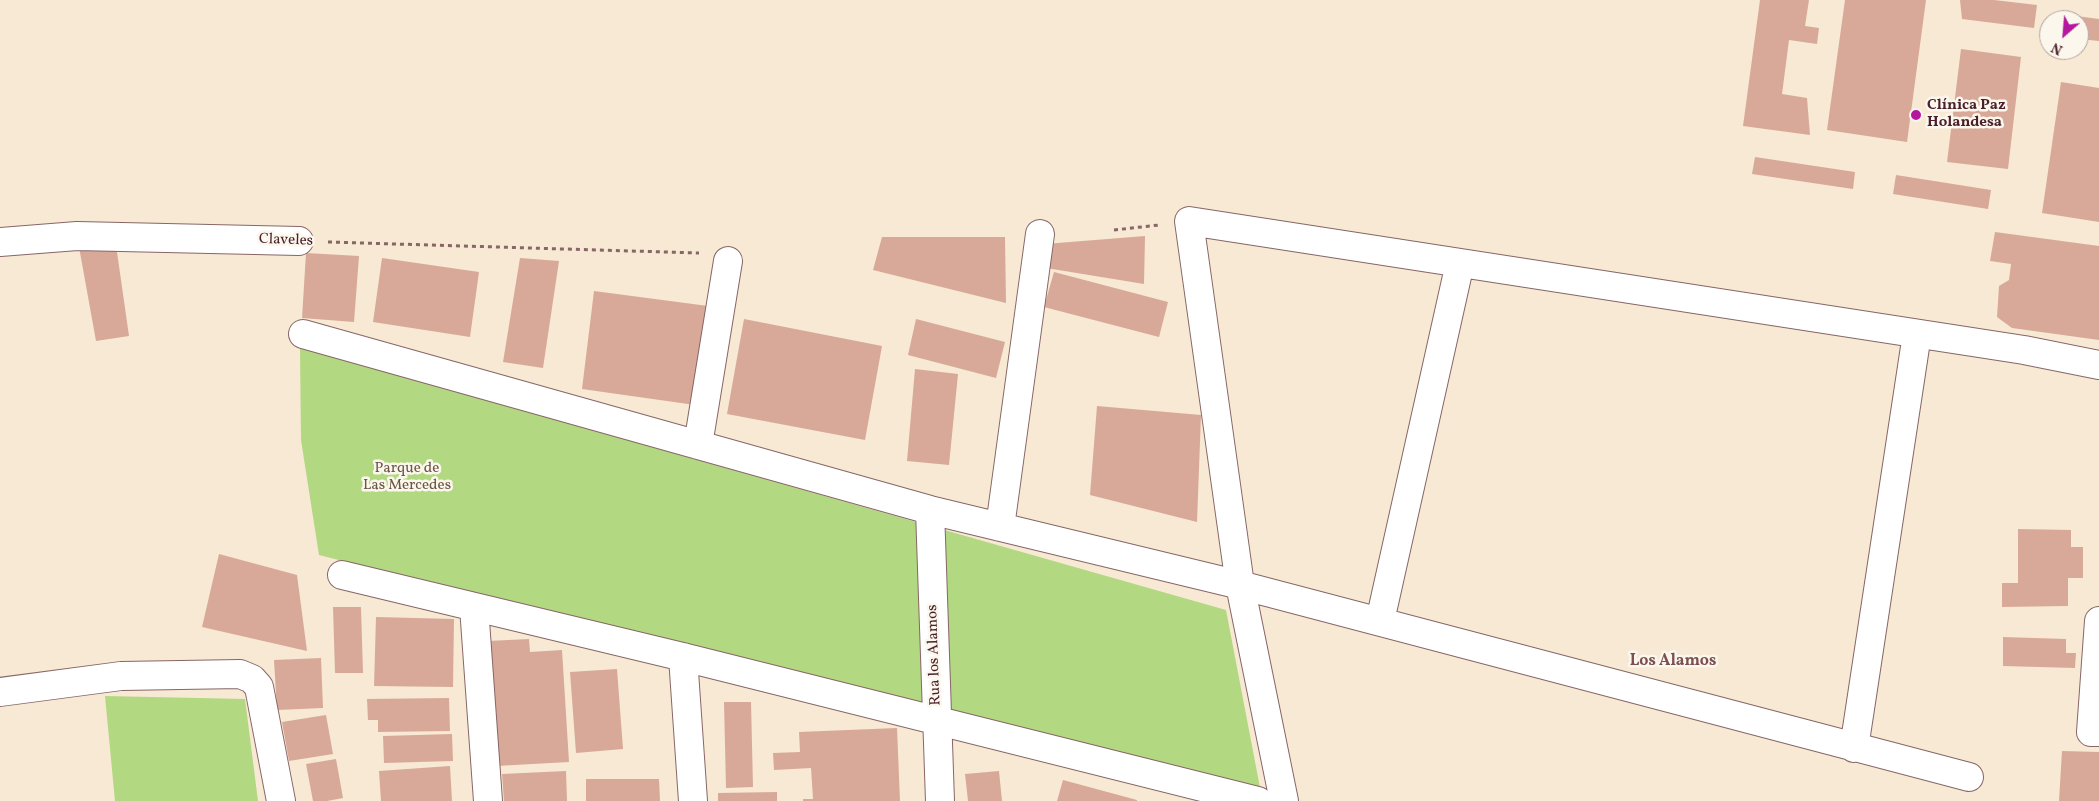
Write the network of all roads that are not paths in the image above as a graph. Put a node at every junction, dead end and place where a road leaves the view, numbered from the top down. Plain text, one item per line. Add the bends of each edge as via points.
1 (1040, 234) dead end
2 (299, 241) road end
3 (0, 242) edge
4 (728, 261) dead end
5 (1460, 263) junction
6 (303, 334) dead end
7 (1917, 334) junction
8 (2099, 365) edge
9 (698, 445) junction
10 (930, 510) junction
11 (1000, 527) junction
12 (342, 575) dead end
13 (1240, 585) junction
14 (474, 607) junction
15 (1380, 621) junction
16 (2099, 621) edge
17 (682, 657) junction
18 (0, 692) edge
19 (937, 720) junction
20 (2099, 732) edge
21 (1854, 748) junction
22 (1969, 778) dead end
23 (281, 801) edge
24 (488, 801) edge
25 (693, 801) edge
26 (940, 801) edge
27 (1258, 801) edge
28 (1284, 801) edge

1 - 11 street
2 - 3 street, Claveles via 77,236
4 - 9 street
5 - 7 street
5 - 13 street via 1189,221
5 - 15 street
6 - 9 street
7 - 8 street
7 - 21 street
9 - 10 street
10 - 11 street
10 - 19 street, Rua los Alamos
11 - 13 street
12 - 14 street
13 - 15 street
13 - 28 street
14 - 17 street
14 - 24 street
15 - 21 street
16 - 20 street via 2091,732
17 - 19 street
17 - 25 street
18 - 23 street via 121,676 240,674 260,687
19 - 26 street, Rua los Alamos
19 - 27 street
21 - 22 street

